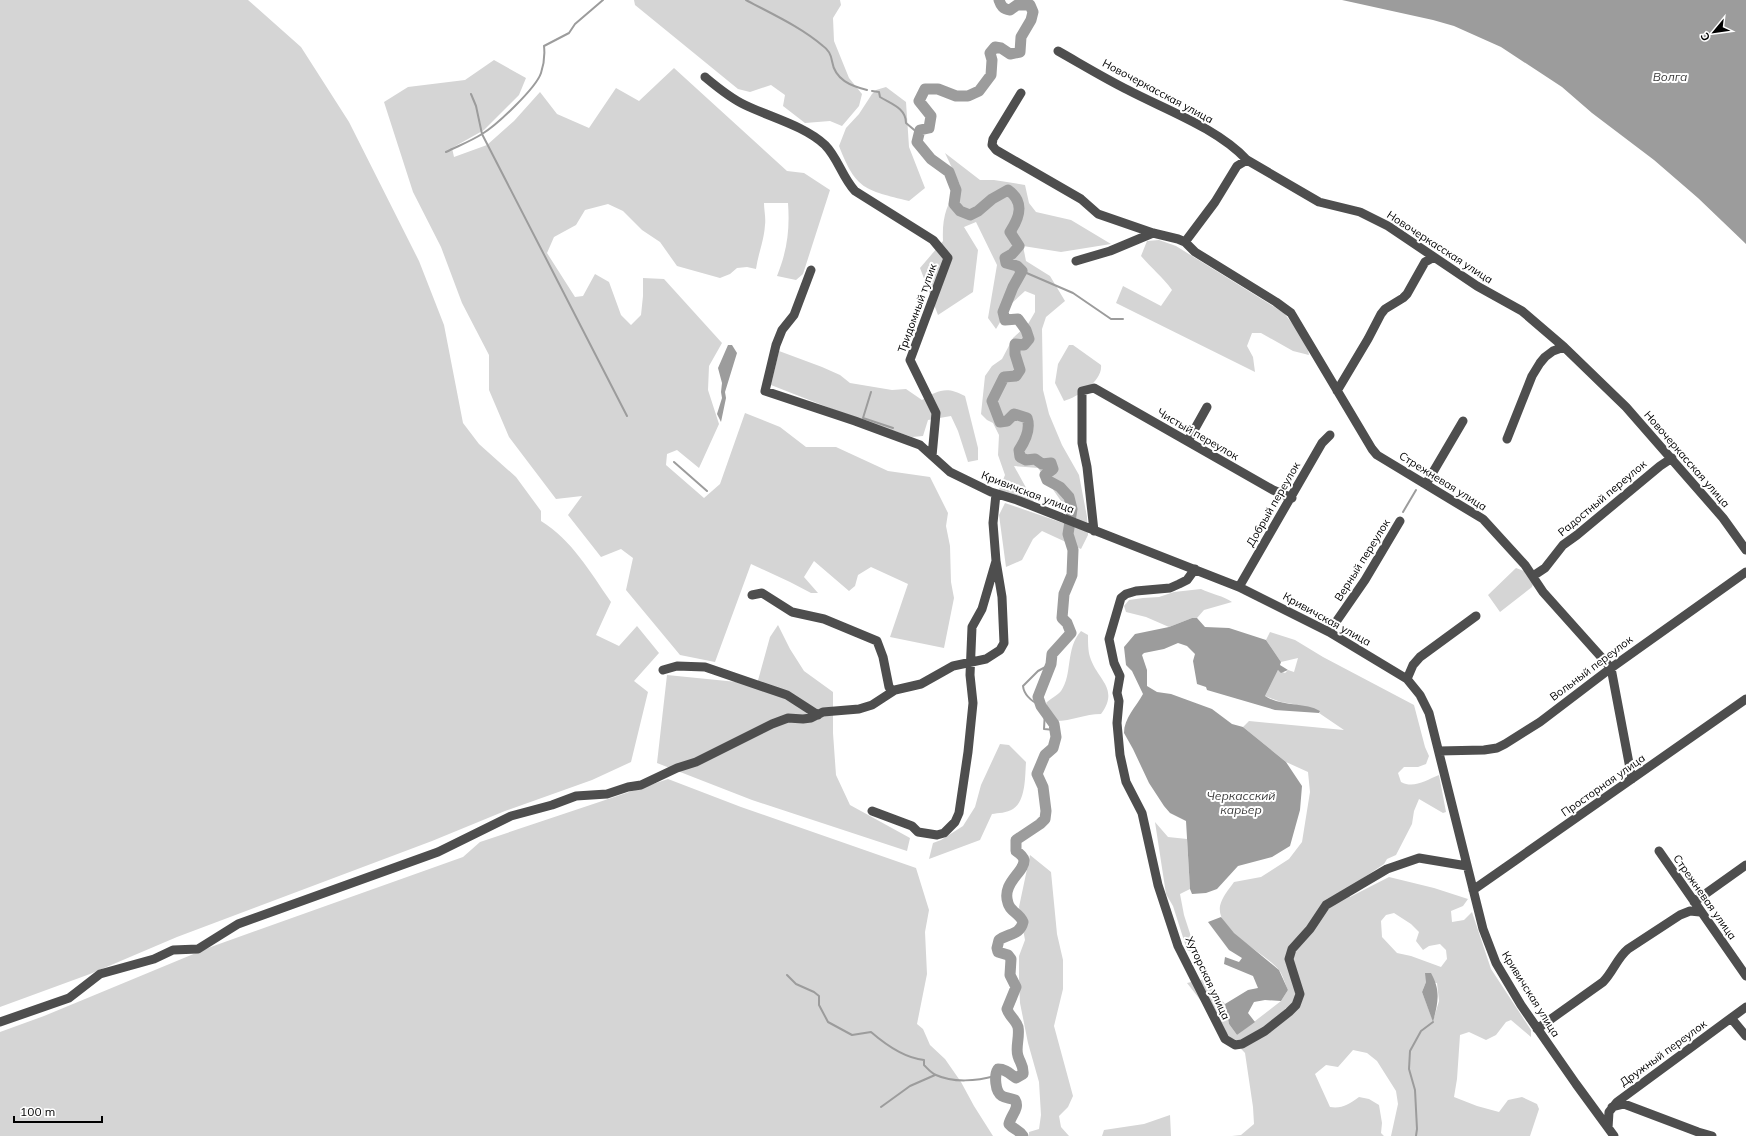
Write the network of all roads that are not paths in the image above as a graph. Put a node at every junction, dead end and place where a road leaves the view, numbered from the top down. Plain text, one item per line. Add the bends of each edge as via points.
1 (1058, 51) dead end
2 (705, 77) dead end
3 (1021, 93) dead end
4 (1246, 160) junction
5 (1153, 234) junction
6 (1185, 242) junction
7 (1434, 257) junction
8 (1076, 261) dead end
9 (811, 270) dead end
10 (1564, 347) junction
11 (1337, 391) junction
12 (1208, 407) dead end
13 (1462, 421) dead end
14 (1330, 435) dead end
15 (1507, 439) dead end
16 (1188, 441) junction
17 (932, 456) junction
18 (1672, 458) junction
19 (1426, 484) junction
20 (996, 494) junction
21 (1292, 498) junction
22 (1400, 521) dead end
23 (1094, 531) junction
24 (1746, 550) edge
25 (996, 561) junction
26 (1194, 569) junction
27 (1746, 572) edge
28 (1533, 576) junction
29 (1239, 587) junction
30 (752, 595) dead end
31 (1476, 616) dead end
32 (1330, 632) junction
33 (972, 662) junction
34 (1610, 668) junction
35 (663, 670) dead end
36 (1407, 679) junction
37 (895, 690) junction
38 (1746, 699) edge
39 (818, 715) junction
40 (1439, 751) junction
41 (1632, 779) junction
42 (872, 811) dead end
43 (1659, 851) dead end
44 (1746, 865) edge
45 (1467, 866) junction
46 (1473, 890) junction
47 (1694, 902) junction
48 (1700, 912) junction
49 (1746, 976) edge
50 (1746, 1007) edge
51 (1731, 1018) junction
52 (0, 1022) edge
53 (1537, 1029) junction
54 (1746, 1036) edge
55 (1612, 1107) junction
56 (1608, 1128) junction
57 (1614, 1136) edge
58 (1712, 1136) edge

1 - 4 street, Новочеркасская улица via 1208,131 1239,152
2 - 17 street, Тридомный тупик via 743,104 793,126 824,144 835,156 846,179 855,190 934,240 948,258 910,360 936,413
3 - 5 street via 993,139 992,145 996,150 1081,199 1098,214
4 - 6 street via 1237,166 1215,202
4 - 7 street, Новочеркасская улица via 1319,202 1360,212 1388,226
5 - 6 street
5 - 8 street
6 - 11 street, Стрежневая улица via 1195,252 1291,313
7 - 10 street, Новочеркасская улица via 1477,286 1522,311
7 - 11 street via 1425,262 1407,294 1380,314
9 - 17 street, Кривичская улица via 794,315 782,330 776,345 765,390 920,445
10 - 15 street via 1545,357 1540,363 1532,376
10 - 18 street, Новочеркасская улица via 1626,407
11 - 19 street, Стрежневая улица via 1377,455
12 - 16 street
13 - 19 street
14 - 21 street, Добрый переулок via 1322,443
16 - 21 street, Чистый переулок via 1273,490
16 - 23 street, Чистый переулок via 1094,388 1082,391 1082,443
17 - 20 street, Кривичская улица via 950,472
18 - 24 street, Новочеркасская улица via 1723,518
18 - 28 street, Радостный переулок via 1563,545 1545,568
19 - 28 street, Стрежневая улица via 1487,522
20 - 23 street, Кривичская улица
20 - 25 street via 993,523
21 - 29 street, Добрый переулок
22 - 32 street, Верный переулок
23 - 26 street, Кривичская улица
25 - 33 street via 982,610 972,627
25 - 33 street via 1002,597 1004,643 1000,650 986,659
26 - 29 street, Кривичская улица
26 - 45 street, Хуторская улица via 1187,580 1170,588 1136,591 1121,598 1109,639 1114,663 1120,676 1117,723 1126,782 1142,813 1158,884 1178,946 1225,1039 1235,1045 1242,1044 1265,1031 1296,1005 1300,994 1289,959 1292,949 1310,929 1326,905 1387,869 1419,858
27 - 34 street, Вольный переулок
28 - 34 street, Стрежневая улица via 1543,592
29 - 32 street, Кривичская улица
30 - 37 street via 762,593 792,612 824,619 877,641 889,687
31 - 36 street via 1420,657
32 - 36 street, Кривичская улица
33 - 37 street via 953,666 921,684
33 - 42 street via 970,675 973,703 968,752 959,813 955,822 944,833 937,835 918,832 912,826
34 - 40 street, Вольный переулок via 1540,722 1497,748
34 - 41 street
35 - 39 street via 677,666 705,667 787,695
36 - 40 street, Кривичская улица via 1427,709
37 - 39 street via 872,705 859,709 823,712
38 - 41 street, Просторная улица
39 - 52 street via 803,719 788,718 772,724 696,762 676,768 641,785 607,794 576,796 552,806 511,816 438,852 238,924 198,949 173,950 154,959 100,974 69,998
40 - 45 street, Кривичская улица
41 - 46 street, Просторная улица
43 - 47 street, Стрежневая улица
44 - 47 street
45 - 46 street, Кривичская улица
46 - 53 street, Кривичская улица via 1483,929 1496,963
47 - 48 street, Стрежневая улица
48 - 49 street, Стрежневая улица
48 - 53 street via 1690,911 1680,915 1628,949 1622,954 1610,976
50 - 51 street, Дружный переулок
51 - 54 street
51 - 55 street, Дружный переулок
53 - 56 street, Кривичская улица
55 - 56 street
55 - 58 street via 1624,1104
56 - 57 street, Кривичская улица

